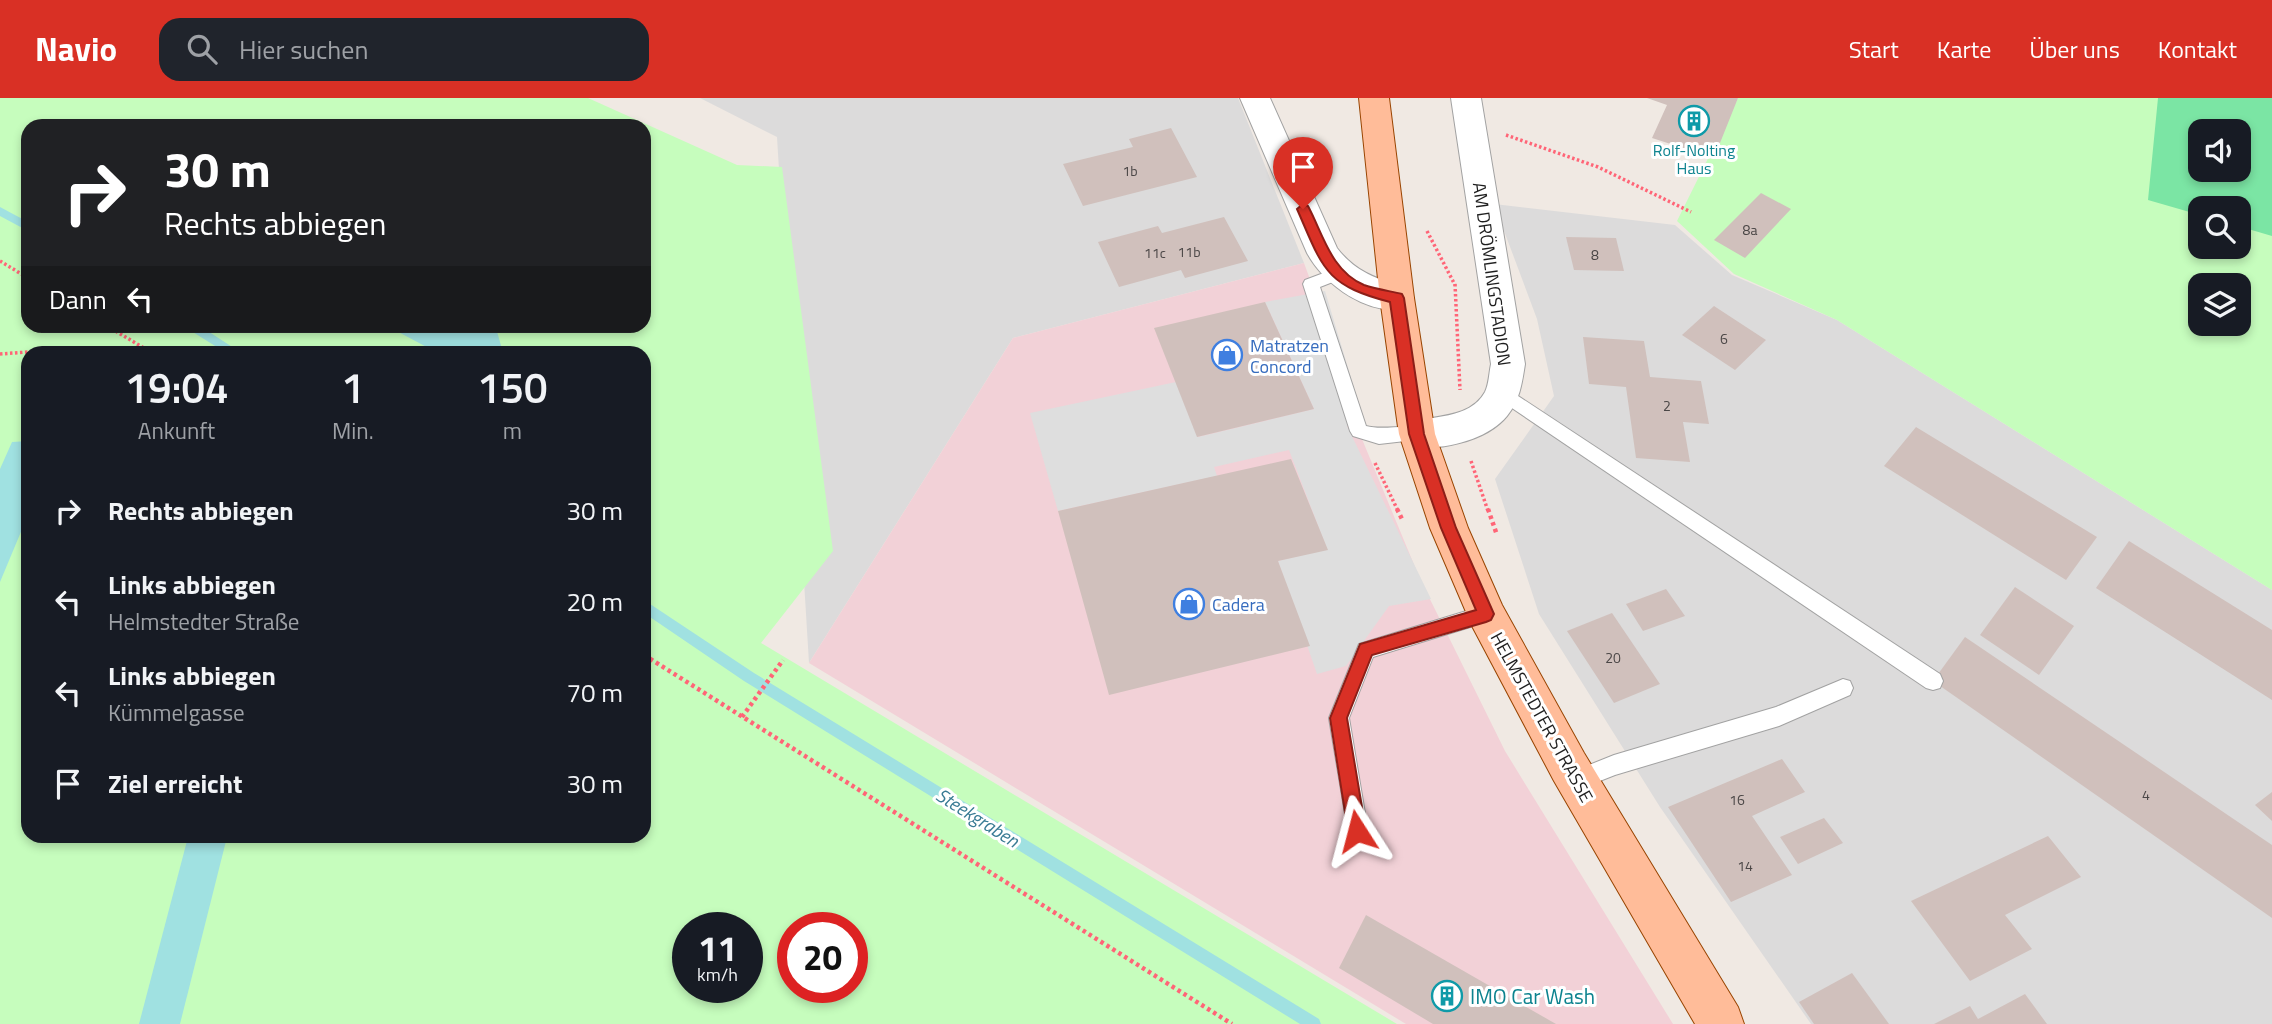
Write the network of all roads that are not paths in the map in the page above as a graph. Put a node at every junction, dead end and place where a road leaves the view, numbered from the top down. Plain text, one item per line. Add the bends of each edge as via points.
1 (1255, 98) edge
2 (1374, 98) edge
3 (1469, 112) edge
4 (1337, 274) junction
5 (1397, 298) junction
6 (1503, 393) junction
7 (1417, 434) junction
8 (1486, 614) junction
9 (1933, 681) dead end
10 (1843, 688) dead end
11 (1577, 780) junction
12 (1357, 831) dead end
13 (1721, 1024) edge

1 - 4 street via 1323,253
2 - 5 main road, HELMSTEDTER STRASSE
3 - 6 street, AM DRÖMLINGSTADION via 1508,364
4 - 5 street via 1359,289
4 - 7 lane via 1311,284 1359,431 1379,437
5 - 7 main road, HELMSTEDTER STRASSE
6 - 7 street via 1486,414 1462,428
6 - 9 lane
7 - 8 main road, HELMSTEDTER STRASSE via 1449,528
8 - 11 main road, HELMSTEDTER STRASSE
8 - 12 lane via 1366,650 1339,718
10 - 11 lane via 1779,716
11 - 13 main road, HELMSTEDTER STRASSE

